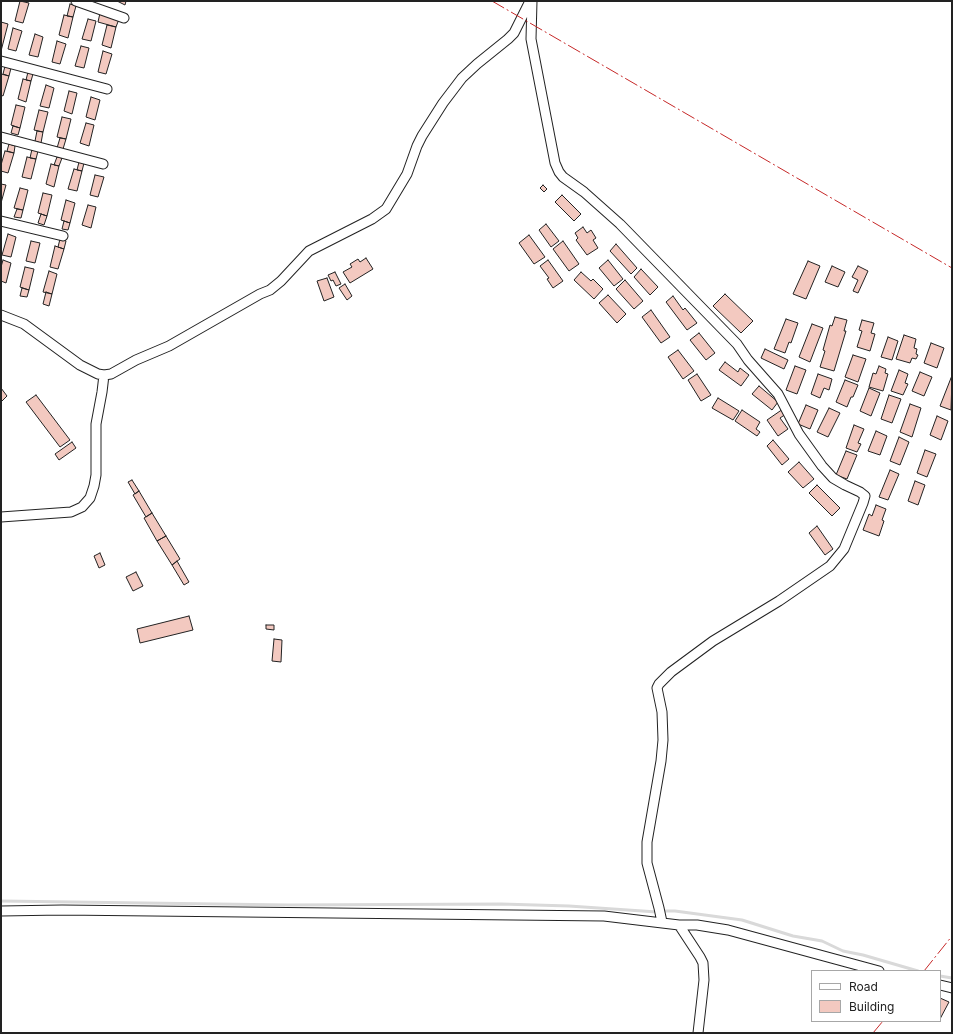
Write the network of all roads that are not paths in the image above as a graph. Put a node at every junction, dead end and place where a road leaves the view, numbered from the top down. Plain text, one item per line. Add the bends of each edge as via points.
1 (76, 1) edge
2 (531, 1) edge
3 (124, 18) dead end
4 (1, 61) edge
5 (107, 89) dead end
6 (1, 137) edge
7 (103, 164) dead end
8 (1, 221) edge
9 (63, 236) dead end
10 (1, 315) edge
11 (104, 375) junction
12 (1, 516) edge
13 (1, 911) edge
14 (662, 922) junction
15 (679, 925) junction
16 (875, 970) edge
17 (941, 985) edge
18 (952, 988) edge
19 (698, 1033) edge

1 - 3 street
2 - 11 street via 508,39 462,78 443,103 417,146 408,174 386,208 372,219 308,251 270,290 169,346
2 - 14 street via 531,39 555,163 559,172 620,224 737,344 778,394 799,434 822,466 833,478 865,496 844,549 830,566 713,641 671,672 657,688 662,712 663,740 647,842 647,863
4 - 5 street
6 - 7 street
8 - 9 street
10 - 11 street via 24,324 80,365
11 - 12 street via 96,424 96,474 90,498 82,507 71,512
13 - 14 street via 563,915
14 - 15 street
15 - 16 street via 728,930
15 - 19 street via 703,963 704,980
17 - 18 street

